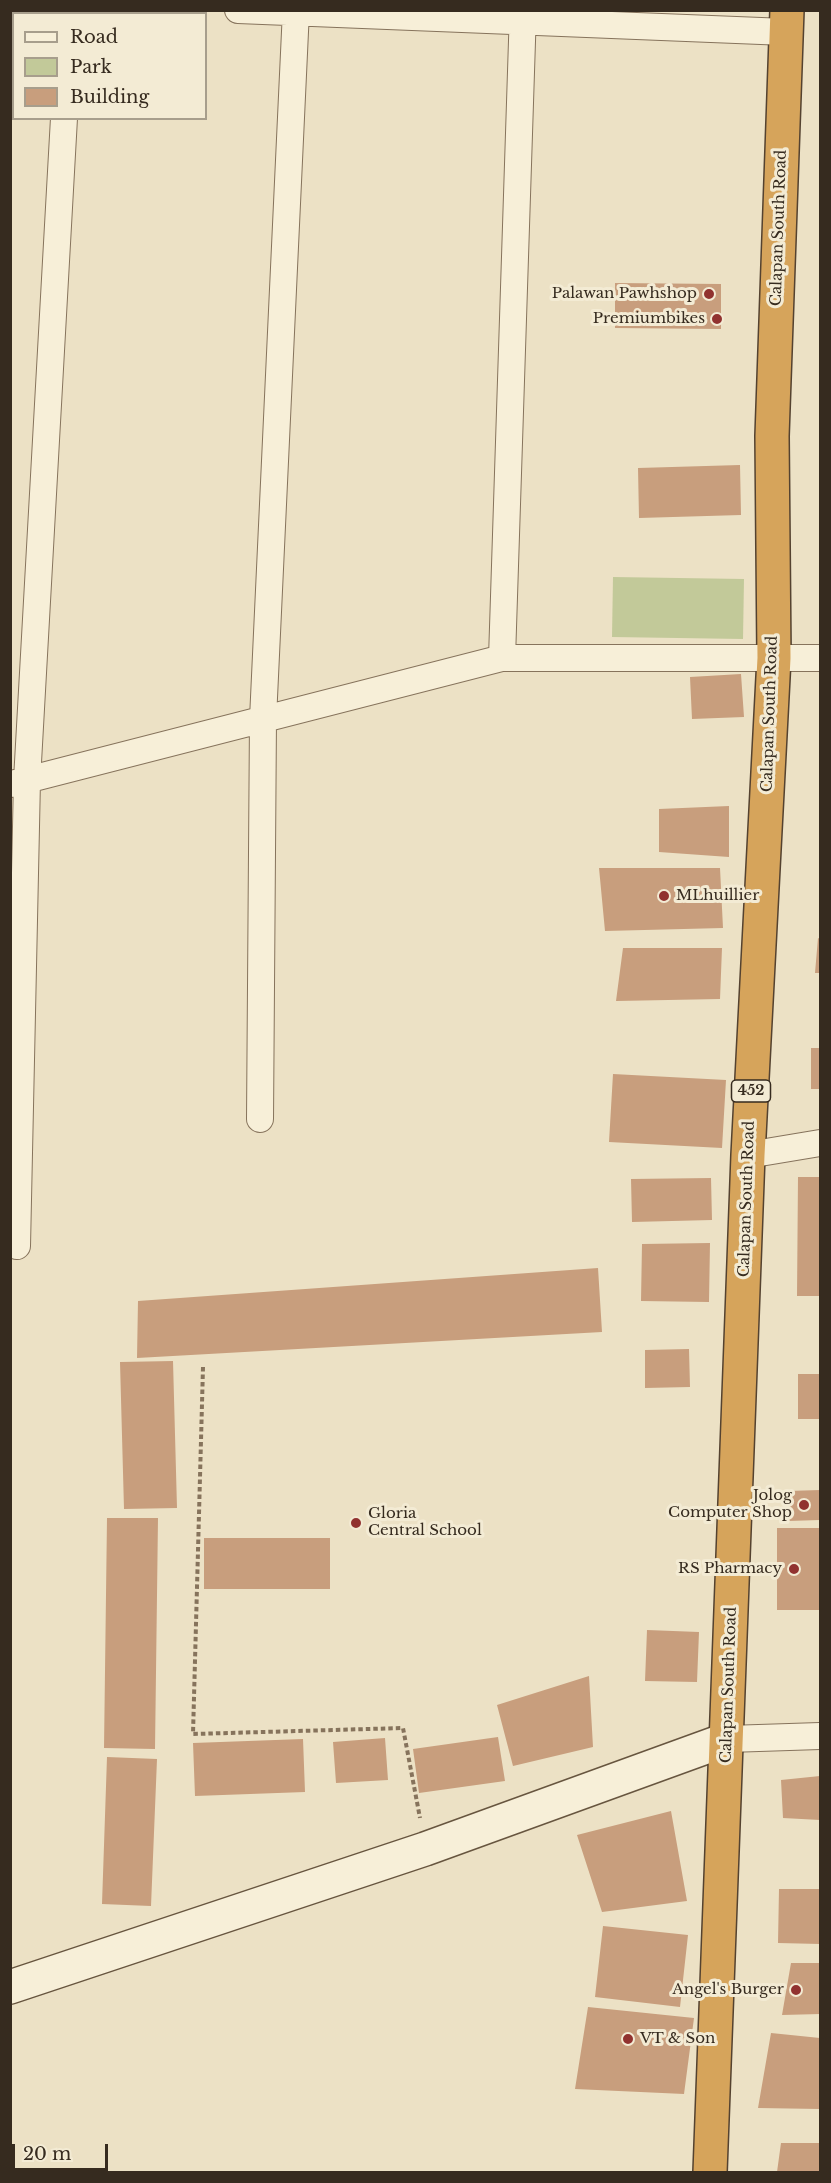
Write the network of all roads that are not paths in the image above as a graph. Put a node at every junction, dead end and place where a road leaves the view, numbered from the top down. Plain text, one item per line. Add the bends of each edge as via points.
1 (238, 10) edge
2 (296, 12) edge
3 (522, 16) edge
4 (786, 21) edge
5 (64, 120) edge
6 (501, 658) junction
7 (774, 658) junction
8 (820, 658) edge
9 (262, 720) junction
10 (19, 782) edge
11 (261, 1119) dead end
12 (820, 1143) edge
13 (748, 1155) junction
14 (17, 1246) dead end
15 (820, 1736) edge
16 (728, 1739) junction
17 (10, 1987) edge
18 (710, 2172) edge

1 - 2 street
2 - 3 street
2 - 9 street
3 - 4 street
3 - 6 street
4 - 7 highway, Calapan South Road / 452 via 772,436
5 - 10 street
6 - 7 street
6 - 9 street
7 - 8 street
7 - 13 highway, Calapan South Road / 452
9 - 10 street
9 - 11 street
10 - 14 street
12 - 13 street
13 - 16 highway, Calapan South Road / 452
15 - 16 street
16 - 17 main road via 426,1849
16 - 18 highway, Calapan South Road / 452

